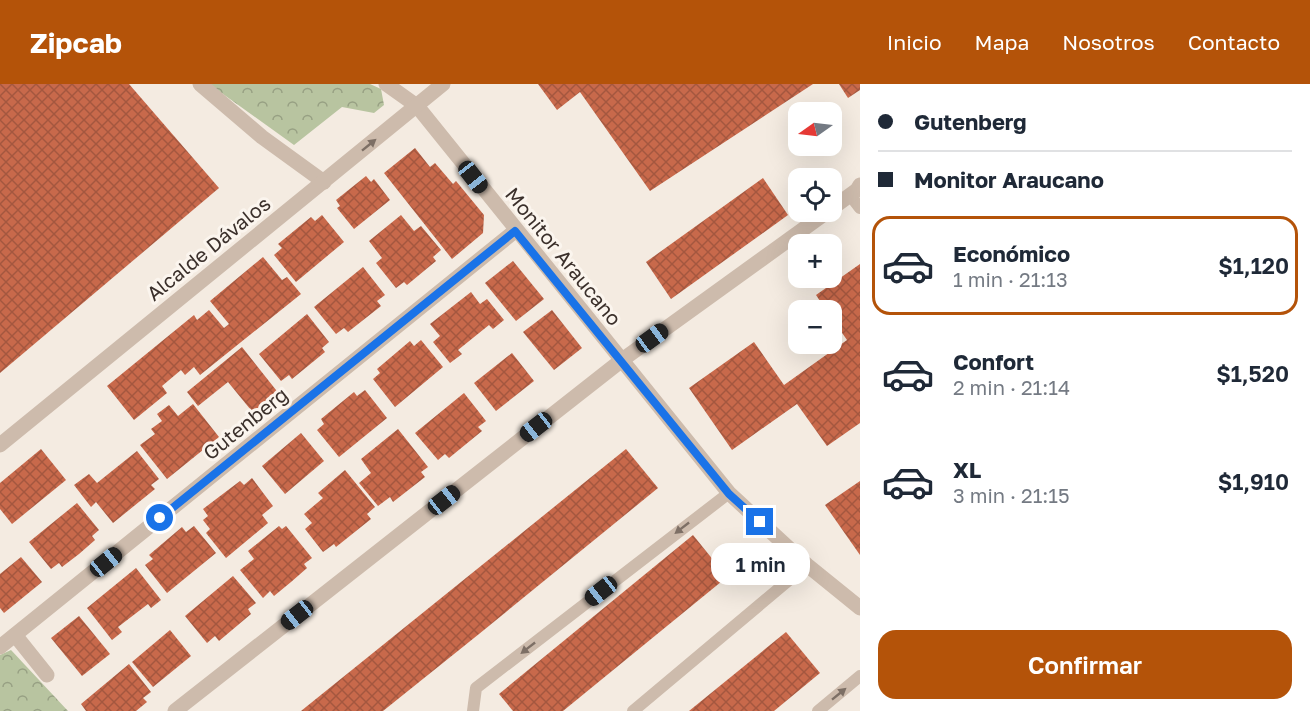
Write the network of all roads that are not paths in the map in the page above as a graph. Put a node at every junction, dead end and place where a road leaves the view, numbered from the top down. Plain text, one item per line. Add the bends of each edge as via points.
1 (200, 84) edge
2 (387, 84) edge
3 (443, 84) edge
4 (417, 106) junction
5 (324, 182) junction
6 (857, 190) edge
7 (842, 201) edge
8 (860, 208) edge
9 (813, 222) edge
10 (515, 231) junction
11 (622, 360) junction
12 (0, 445) edge
13 (729, 494) junction
14 (807, 565) junction
15 (860, 608) edge
16 (15, 635) junction
17 (0, 646) edge
18 (48, 675) dead end
19 (860, 676) edge
20 (175, 711) edge
21 (473, 711) edge
22 (633, 711) edge
23 (818, 711) edge

1 - 5 street via 262,137
2 - 4 street, Monitor Araucano
3 - 4 street, Alcalde Dávalos
5 -> 4 street, Alcalde Dávalos
4 - 10 street, Monitor Araucano
5 - 12 street, Alcalde Dávalos
6 - 7 street
6 - 8 lane
9 - 11 street
10 - 11 street, Monitor Araucano
10 - 16 street, Gutenberg
11 - 13 street, Monitor Araucano
11 - 20 street
13 - 14 street, Monitor Araucano
13 -> 21 lane via 476,688
14 - 15 street, Monitor Araucano
14 - 22 lane
16 - 17 street, Gutenberg
16 - 18 street
23 -> 19 lane

